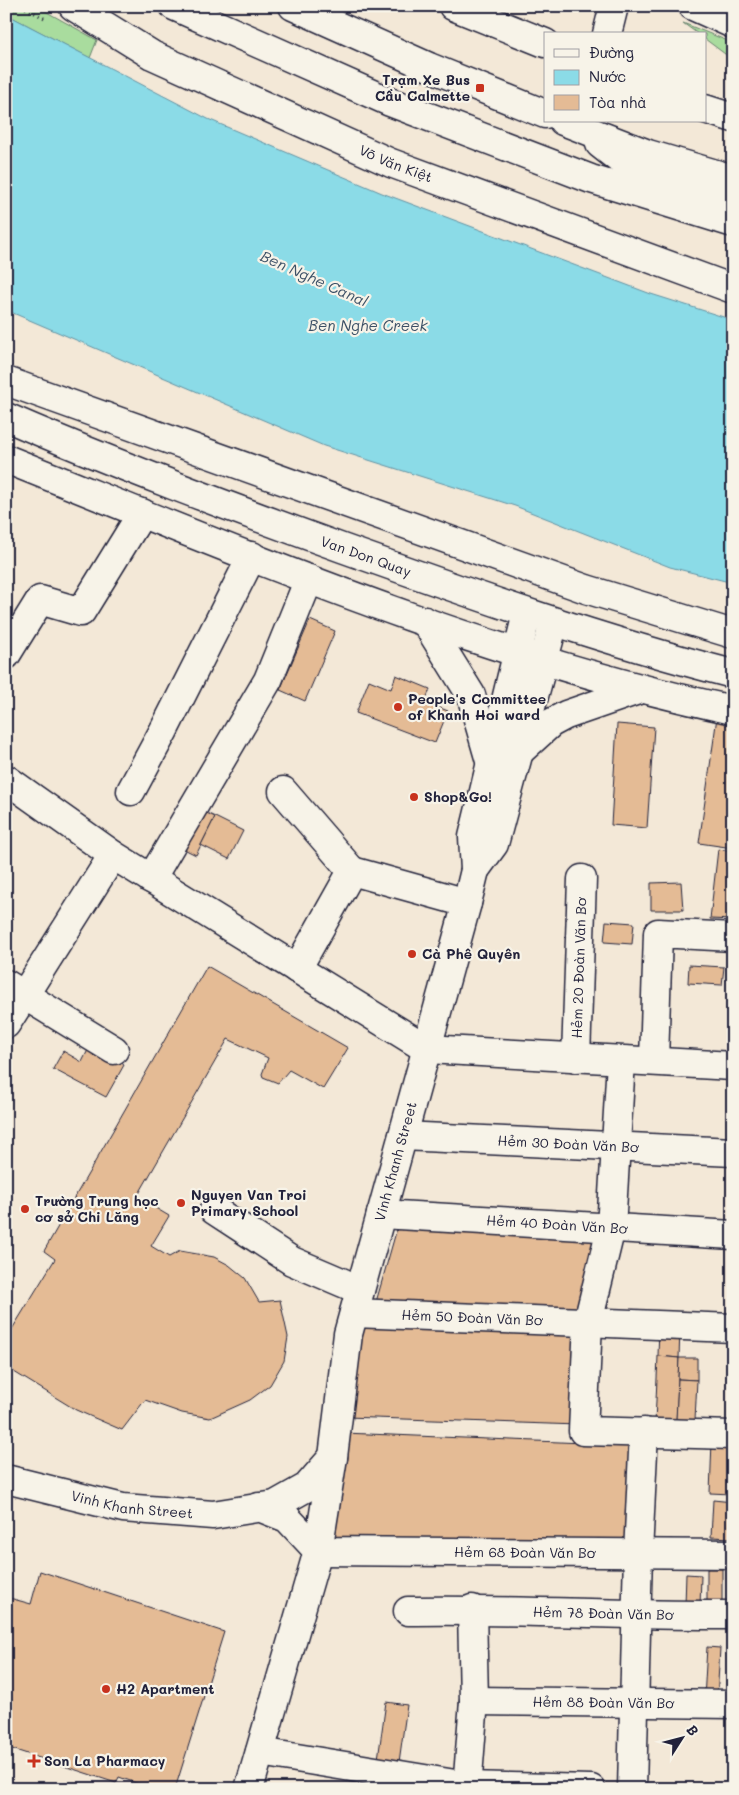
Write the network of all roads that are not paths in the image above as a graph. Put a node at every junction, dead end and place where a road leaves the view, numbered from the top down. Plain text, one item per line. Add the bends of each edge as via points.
1 (73, 6) edge
2 (174, 6) edge
3 (293, 6) edge
4 (453, 6) edge
5 (614, 6) edge
6 (693, 6) edge
7 (733, 24) edge
8 (608, 32) edge
9 (544, 44) edge
10 (706, 109) edge
11 (544, 114) edge
12 (733, 118) edge
13 (573, 123) edge
14 (733, 178) edge
15 (733, 200) edge
16 (733, 223) edge
17 (733, 289) edge
18 (6, 381) edge
19 (6, 417) edge
20 (6, 459) edge
21 (142, 513) junction
22 (252, 556) junction
23 (309, 579) junction
24 (527, 613) junction
25 (425, 621) junction
26 (554, 622) junction
27 (733, 634) edge
28 (516, 654) junction
29 (6, 655) edge
30 (543, 661) junction
31 (733, 674) edge
32 (641, 689) junction
33 (733, 710) edge
34 (519, 752) junction
35 (6, 757) edge
36 (491, 764) junction
37 (6, 773) edge
38 (6, 779) edge
39 (283, 790) dead end
40 (130, 791) dead end
41 (112, 855) junction
42 (475, 870) junction
43 (352, 871) junction
44 (151, 879) junction
45 (582, 879) dead end
46 (467, 903) junction
47 (733, 937) edge
48 (297, 969) junction
49 (15, 990) edge
50 (6, 1024) edge
51 (114, 1050) dead end
52 (427, 1050) junction
53 (576, 1058) junction
54 (621, 1061) junction
55 (654, 1061) junction
56 (733, 1066) edge
57 (403, 1136) junction
58 (617, 1147) junction
59 (733, 1152) edge
60 (214, 1210) dead end
61 (381, 1214) junction
62 (611, 1228) junction
63 (733, 1235) edge
64 (357, 1301) junction
65 (588, 1322) junction
66 (733, 1328) edge
67 (644, 1432) junction
68 (733, 1434) edge
69 (333, 1457) junction
70 (6, 1479) edge
71 (259, 1507) junction
72 (318, 1551) junction
73 (638, 1553) junction
74 (733, 1554) edge
75 (472, 1609) junction
76 (408, 1611) dead end
77 (733, 1615) edge
78 (637, 1616) junction
79 (474, 1701) junction
80 (634, 1703) junction
81 (733, 1704) edge
82 (260, 1752) junction
83 (467, 1787) edge
84 (249, 1789) edge
85 (591, 1789) edge
86 (632, 1789) edge

1 - 17 main road, Võ Văn Kiệt via 152,55 391,163
2 - 16 main road via 390,102 591,179
3 - 11 main road
4 - 9 main road
5 - 8 main road
6 - 7 main road
10 - 12 main road
13 - 14 main road via 648,154
13 - 15 main road via 633,170
18 - 27 main road via 586,589
19 - 24 main road, Van Don Quay via 90,454 220,504
20 - 21 main road
21 - 22 main road
21 - 29 main road via 80,612 40,600
22 - 23 main road
22 - 40 main road
23 - 25 main road
23 - 44 main road via 268,680
24 - 26 main road, Van Don Quay
24 - 28 main road, Vinh Khanh Street
25 - 28 main road
25 - 36 main road via 472,696
26 - 30 main road, Vinh Khanh Street
26 - 31 main road, Van Don Quay
28 - 30 main road
28 - 36 main road, Vinh Khanh Street
30 - 32 main road
30 - 34 main road, Vinh Khanh Street
32 - 33 main road
32 - 34 main road via 566,714
34 - 42 main road, Vinh Khanh Street via 494,844
35 - 37 main road via 9,758
36 - 42 main road, Vinh Khanh Street via 473,837
38 - 41 main road
39 - 43 main road
41 - 44 main road
41 - 49 main road
42 - 46 main road, Vinh Khanh Street
43 - 46 main road
43 - 48 main road
44 - 48 main road
45 - 53 main road, Hẻm 20 Đoàn Văn Bơ
46 - 52 main road, Vinh Khanh Street
47 - 55 main road via 658,933
48 - 52 main road
49 - 50 main road
49 - 51 main road
52 - 53 main road, Hẻm 20 Đoàn Văn Bơ
52 - 57 main road, Vinh Khanh Street
53 - 54 main road, Hẻm 20 Đoàn Văn Bơ
54 - 55 main road, Hẻm 20 Đoàn Văn Bơ
54 - 58 main road
55 - 56 main road, Hẻm 20 Đoàn Văn Bơ
57 - 58 main road, Hẻm 30 Đoàn Văn Bơ
57 - 61 main road, Vinh Khanh Street
58 - 59 main road, Hẻm 30 Đoàn Văn Bơ
58 - 62 main road
60 - 64 main road
61 - 62 main road, Hẻm 40 Đoàn Văn Bơ
61 - 64 main road, Vinh Khanh Street
62 - 63 main road, Hẻm 40 Đoàn Văn Bơ
62 - 65 main road
64 - 65 main road, Hẻm 50 Đoàn Văn Bơ
64 - 69 main road, Vinh Khanh Street via 348,1334
65 - 66 main road
65 - 67 main road via 583,1431
67 - 68 main road
67 - 73 main road
69 - 71 main road, Vinh Khanh Street via 307,1487 275,1505
69 - 72 main road, Vinh Khanh Street
70 - 71 main road, Vinh Khanh Street via 123,1508 213,1514
71 - 72 main road via 287,1518
72 - 73 main road, Hẻm 68 Đoàn Văn Bơ
72 - 82 main road, Vinh Khanh Street
73 - 74 main road, Hẻm 68 Đoàn Văn Bơ
73 - 78 main road
75 - 76 main road, Hẻm 78 Đoàn Văn Bơ
75 - 78 main road, Hẻm 78 Đoàn Văn Bơ
75 - 79 main road
77 - 78 main road, Hẻm 78 Đoàn Văn Bơ
78 - 80 main road
79 - 80 main road, Hẻm 88 Đoàn Văn Bơ
79 - 83 main road
80 - 81 main road, Hẻm 88 Đoàn Văn Bơ
80 - 86 main road
82 - 83 main road
82 - 84 main road, Vinh Khanh Street
83 - 85 main road

